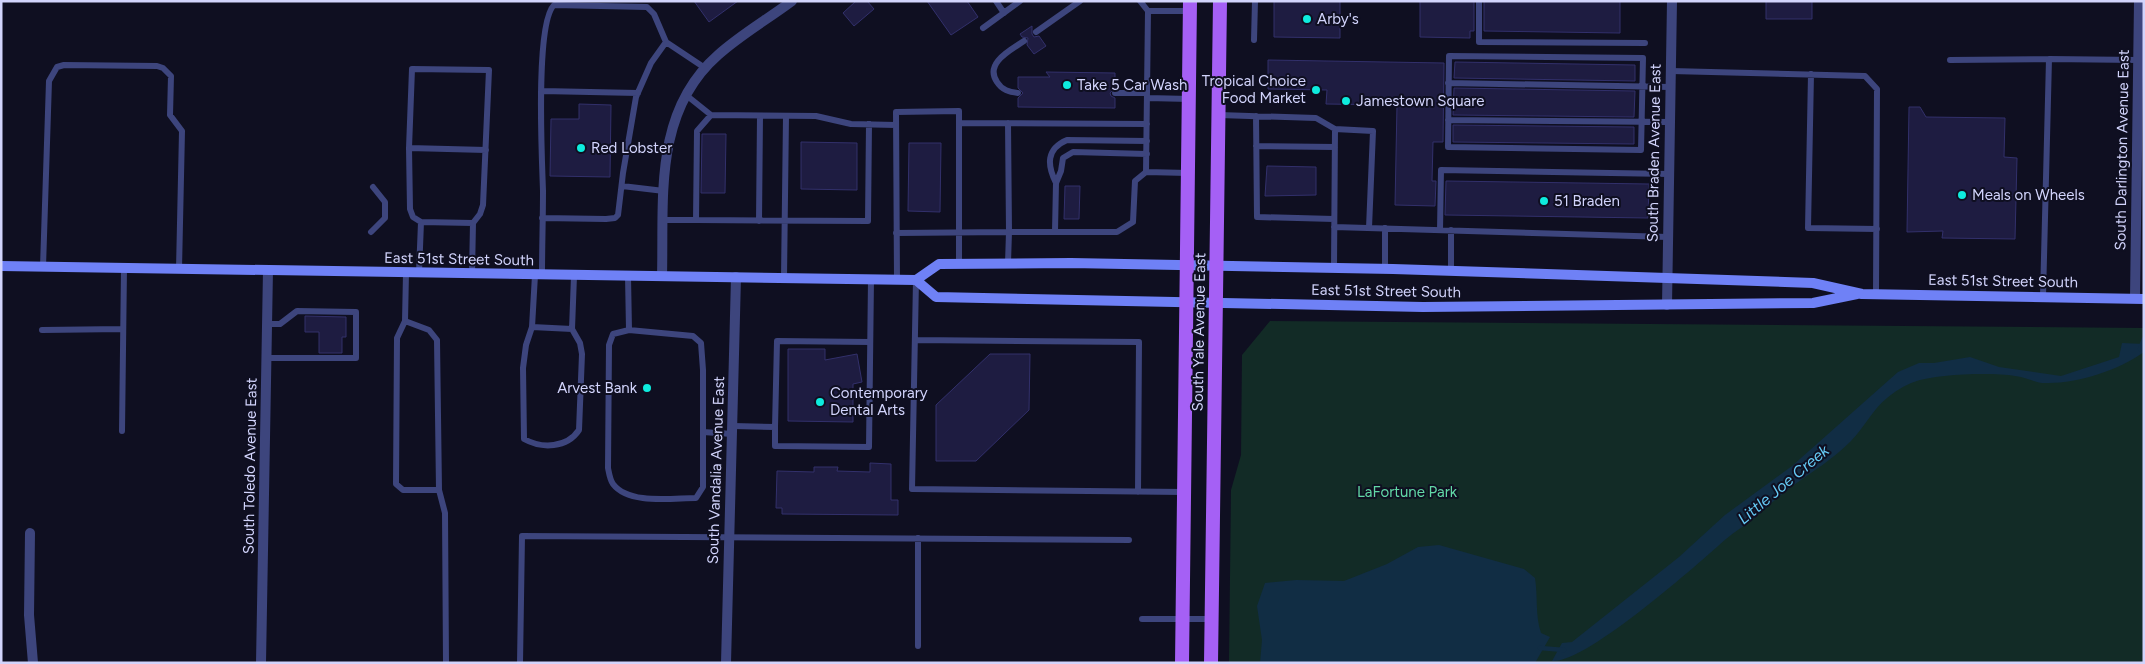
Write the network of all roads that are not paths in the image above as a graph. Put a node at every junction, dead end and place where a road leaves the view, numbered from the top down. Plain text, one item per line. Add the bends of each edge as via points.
1 (792, 1) edge
2 (996, 1) edge
3 (1020, 1) edge
4 (1080, 1) edge
5 (1140, 1) edge
6 (1220, 1) edge
7 (1255, 1) edge
8 (1479, 1) edge
9 (1672, 1) edge
10 (2139, 1) edge
11 (1190, 6) edge
12 (1148, 11) junction
13 (1004, 13) junction
14 (983, 28) dead end
15 (1036, 32) dead end
16 (1254, 40) dead end
17 (1024, 41) dead end
18 (666, 42) junction
19 (1645, 44) dead end
20 (2049, 59) junction
21 (1950, 60) dead end
22 (2138, 60) junction
23 (705, 68) junction
24 (1671, 71) junction
25 (1810, 74) junction
26 (2141, 78) edge
27 (1448, 83) junction
28 (1642, 86) junction
29 (1670, 87) junction
30 (542, 91) junction
31 (638, 93) junction
32 (1018, 93) dead end
33 (1115, 93) dead end
34 (686, 94) junction
35 (1147, 96) junction
36 (1190, 99) junction
37 (711, 115) junction
38 (1219, 115) junction
39 (760, 116) junction
40 (786, 116) junction
41 (1256, 116) junction
42 (1448, 120) junction
43 (1642, 121) junction
44 (1670, 122) junction
45 (960, 123) junction
46 (1008, 123) junction
47 (869, 124) junction
48 (1147, 124) junction
49 (896, 125) junction
50 (1335, 129) junction
51 (1147, 141) junction
52 (1256, 146) junction
53 (1335, 147) junction
54 (409, 148) junction
55 (486, 150) junction
56 (1146, 154) junction
57 (1146, 172) junction
58 (1189, 173) junction
59 (1669, 174) junction
60 (1056, 184) junction
61 (622, 186) junction
62 (373, 187) dead end
63 (664, 191) junction
64 (542, 218) junction
65 (1334, 219) junction
66 (663, 220) junction
67 (696, 220) junction
68 (759, 220) junction
69 (784, 221) junction
70 (421, 222) junction
71 (473, 223) junction
72 (1334, 228) junction
73 (1369, 228) junction
74 (1385, 228) junction
75 (1440, 230) junction
76 (1451, 230) junction
77 (1877, 230) junction
78 (1055, 231) junction
79 (371, 232) dead end
80 (1009, 232) junction
81 (896, 233) junction
82 (959, 233) junction
83 (1668, 237) junction
84 (1008, 263) junction
85 (959, 264) junction
86 (1, 266) edge
87 (1187, 266) junction
88 (1216, 266) junction
89 (43, 267) junction
90 (124, 268) junction
91 (1334, 268) junction
92 (179, 269) junction
93 (1385, 269) junction
94 (268, 270) junction
95 (1451, 271) junction
96 (406, 273) junction
97 (419, 273) junction
98 (472, 274) junction
99 (538, 275) junction
100 (574, 276) junction
101 (628, 276) junction
102 (662, 276) junction
103 (736, 277) junction
104 (784, 278) junction
105 (1667, 278) junction
106 (871, 279) junction
107 (897, 280) junction
108 (916, 280) junction
109 (1862, 294) junction
110 (1876, 294) junction
111 (2043, 297) junction
112 (2140, 299) edge
113 (1187, 302) junction
114 (1216, 303) junction
115 (1667, 306) junction
116 (405, 321) junction
117 (267, 324) junction
118 (532, 327) junction
119 (123, 329) junction
120 (572, 329) junction
121 (42, 330) dead end
122 (629, 330) junction
123 (915, 340) junction
124 (870, 342) junction
125 (267, 358) junction
126 (776, 426) junction
127 (733, 430) junction
128 (122, 431) dead end
129 (703, 432) junction
130 (439, 490) junction
131 (1138, 492) junction
132 (1184, 492) junction
133 (30, 533) dead end
134 (729, 537) junction
135 (918, 538) junction
136 (1128, 540) dead end
137 (1142, 619) dead end
138 (1182, 619) junction
139 (1212, 619) junction
140 (918, 646) dead end
141 (33, 663) edge
142 (261, 663) edge
143 (446, 663) edge
144 (520, 663) edge
145 (726, 663) edge
146 (1182, 663) edge
147 (1211, 663) edge

1 - 23 street via 718,54
2 - 13 lane
3 - 13 lane
4 - 15 lane
5 - 12 lane
6 - 38 main road, South Yale Avenue East
7 - 16 lane
8 - 19 lane via 1479,42
9 - 24 street, South Braden Avenue East
10 - 22 street, South Darlington Avenue East
11 - 12 lane
11 - 36 main road, South Yale Avenue East
12 - 35 lane
13 - 14 lane
17 - 32 lane via 999,60 993,70 999,85
18 - 23 lane
18 - 30 lane via 654,14 647,7 554,5 548,12 544,32
18 - 31 lane via 651,64
20 - 21 lane
20 - 22 lane
20 - 111 lane
22 - 26 street, South Darlington Avenue East
23 - 34 street
24 - 25 lane
24 - 29 street, South Braden Avenue East
25 - 77 lane via 1865,76 1877,89
25 - 77 lane via 1808,228
26 - 112 street, South Darlington Avenue East
27 - 28 lane
27 - 28 lane via 1449,56 1643,58
27 - 42 lane
28 - 29 lane
28 - 43 lane
29 - 44 street, South Braden Avenue East
30 - 31 lane
30 - 64 lane
31 - 61 lane via 631,118
33 - 35 lane
34 - 37 lane
34 - 63 street via 677,111 665,154
35 - 36 lane
35 - 48 lane
36 - 58 main road, South Yale Avenue East
37 - 39 lane
37 - 67 lane via 697,130
38 - 41 lane
38 - 88 main road, South Yale Avenue East
39 - 40 lane
39 - 68 lane
40 - 47 lane via 816,116 852,124
40 - 69 lane
41 - 50 lane via 1316,118
41 - 52 lane
42 - 43 lane
42 - 43 lane via 1448,147 1641,150
43 - 44 lane
44 - 59 street, South Braden Avenue East
45 - 46 lane
45 - 49 lane via 959,111 896,112
45 - 82 lane
46 - 48 lane
46 - 80 lane
47 - 49 lane
47 - 69 lane via 868,221
48 - 51 lane
49 - 81 lane
50 - 53 lane
50 - 73 lane via 1373,131
51 - 56 lane
51 - 60 lane via 1067,140 1057,144 1051,153 1050,172
52 - 53 lane
52 - 65 lane via 1256,217
53 - 65 lane
54 - 55 lane
54 - 55 lane via 412,69 489,70
54 - 70 lane via 410,209 413,217
55 - 71 lane via 483,205
56 - 57 lane
56 - 60 lane via 1072,152 1063,158
57 - 58 lane
57 - 78 lane via 1135,181 1133,222 1117,232
58 - 87 main road, South Yale Avenue East
59 - 75 lane via 1441,170
59 - 83 street, South Braden Avenue East
60 - 78 lane
61 - 63 lane
61 - 64 lane via 615,218
62 - 79 lane via 385,202 385,218
63 - 66 street
64 - 99 lane
65 - 72 lane
66 - 67 lane
66 - 102 street
67 - 68 lane
68 - 69 lane
69 - 104 lane
70 - 71 lane
70 - 97 lane
71 - 98 lane
72 - 73 lane
72 - 91 lane
73 - 74 lane
74 - 75 lane
74 - 93 lane
75 - 76 lane
76 - 83 lane
76 - 95 lane
77 - 110 lane
78 - 80 lane
80 - 82 lane
80 - 84 lane
81 - 82 lane
81 - 107 lane
82 - 85 lane
83 - 105 street, South Braden Avenue East
84 - 85 main road, East 51st Street South
84 - 87 main road, East 51st Street South
85 - 108 main road, East 51st Street South via 939,264
86 - 89 main road, East 51st Street South
87 - 88 main road, East 51st Street South
87 - 113 main road, South Yale Avenue East
88 - 91 main road, East 51st Street South
88 - 114 main road, South Yale Avenue East
89 - 90 main road, East 51st Street South
89 - 92 lane via 49,81 58,67 64,65 157,66 171,76 170,115 182,131
90 - 92 main road, East 51st Street South
90 - 119 lane
91 - 93 main road, East 51st Street South
92 - 94 main road, East 51st Street South
93 - 95 main road, East 51st Street South
94 - 96 main road, East 51st Street South
94 - 117 street, South Toledo Avenue East
95 - 105 main road, East 51st Street South
96 - 97 main road, East 51st Street South
96 - 116 lane
97 - 98 main road, East 51st Street South
98 - 99 main road, East 51st Street South
99 - 100 main road, East 51st Street South
99 - 118 lane
100 - 101 main road, East 51st Street South
100 - 120 lane
101 - 102 main road, East 51st Street South
101 - 122 lane
102 - 103 main road, East 51st Street South
103 - 104 main road, East 51st Street South
103 - 127 street, South Vandalia Avenue East
104 - 106 main road, East 51st Street South
105 - 109 main road, East 51st Street South via 1812,283
105 - 115 street, South Braden Avenue East
106 - 107 main road, East 51st Street South
106 - 124 lane
107 - 108 main road, East 51st Street South
108 - 113 main road, East 51st Street South via 936,297
108 - 123 lane
109 - 110 main road, East 51st Street South
109 - 115 main road, East 51st Street South via 1813,303
110 - 111 main road, East 51st Street South
111 - 112 main road, East 51st Street South
113 - 114 main road, East 51st Street South
113 - 132 main road, South Yale Avenue East
114 - 115 main road, East 51st Street South via 1422,307
114 - 139 main road, South Yale Avenue East
116 - 130 lane via 429,330 438,340
116 - 130 lane via 397,338 396,484 403,490
117 - 125 street, South Toledo Avenue East
117 - 125 lane via 280,324 297,311 356,312 356,358
118 - 120 lane
118 - 120 lane via 523,368 524,439 553,445 574,438 578,430 582,354
119 - 121 lane
119 - 128 lane
122 - 129 lane via 693,336 701,343
122 - 129 lane via 613,334 609,345 608,468 612,483 622,492 640,499 696,498 703,487
123 - 131 lane via 1139,342
123 - 131 lane via 912,489
124 - 126 lane via 777,341
124 - 126 lane via 869,448 775,446
125 - 142 street, South Toledo Avenue East
126 - 127 lane
127 - 129 lane
127 - 134 street, South Vandalia Avenue East
130 - 143 lane via 445,513
131 - 132 lane
132 - 138 main road, South Yale Avenue East
133 - 141 street via 29,614
134 - 135 lane
134 - 144 lane via 522,536
134 - 145 street, South Vandalia Avenue East
135 - 136 lane
135 - 140 lane
137 - 138 lane
138 - 139 lane
138 - 146 main road, South Yale Avenue East
139 - 147 main road, South Yale Avenue East

